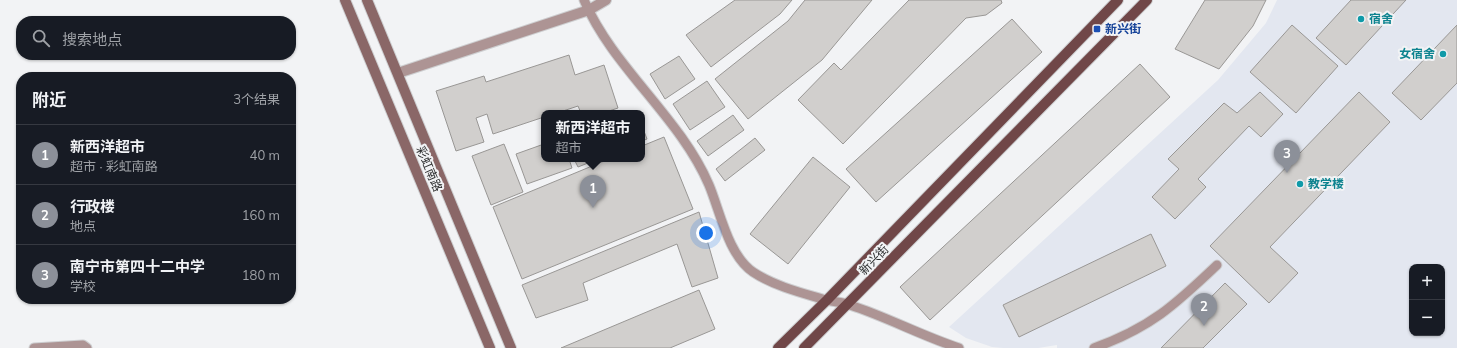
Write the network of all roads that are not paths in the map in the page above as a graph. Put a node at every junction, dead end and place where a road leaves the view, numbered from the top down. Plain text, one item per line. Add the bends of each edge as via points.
1 (345, 0) edge
2 (367, 0) edge
3 (584, 0) edge
4 (606, 0) edge
5 (1118, 0) edge
6 (1147, 0) edge
7 (589, 10) junction
8 (398, 74) junction
9 (1217, 265) dead end
10 (827, 300) junction
11 (849, 304) junction
12 (34, 348) edge
13 (87, 348) edge
14 (490, 348) edge
15 (511, 348) edge
16 (778, 348) edge
17 (804, 348) edge
18 (959, 348) edge
19 (1094, 348) edge

1 - 14 street, 彩虹南路
2 - 8 street, 彩虹南路
3 - 7 lane
4 - 7 street
5 - 10 main road, 新兴街
6 - 11 main road, 新兴街
7 - 8 street
7 - 10 lane via 621,60 688,148 708,184 723,228 743,261 752,271 771,282
8 - 15 street, 彩虹南路
9 - 19 lane via 1178,302 1151,322 1123,338
10 - 11 lane
10 - 16 main road, 新兴街
11 - 17 main road, 新兴街
11 - 18 lane
12 - 13 lane via 84,345

